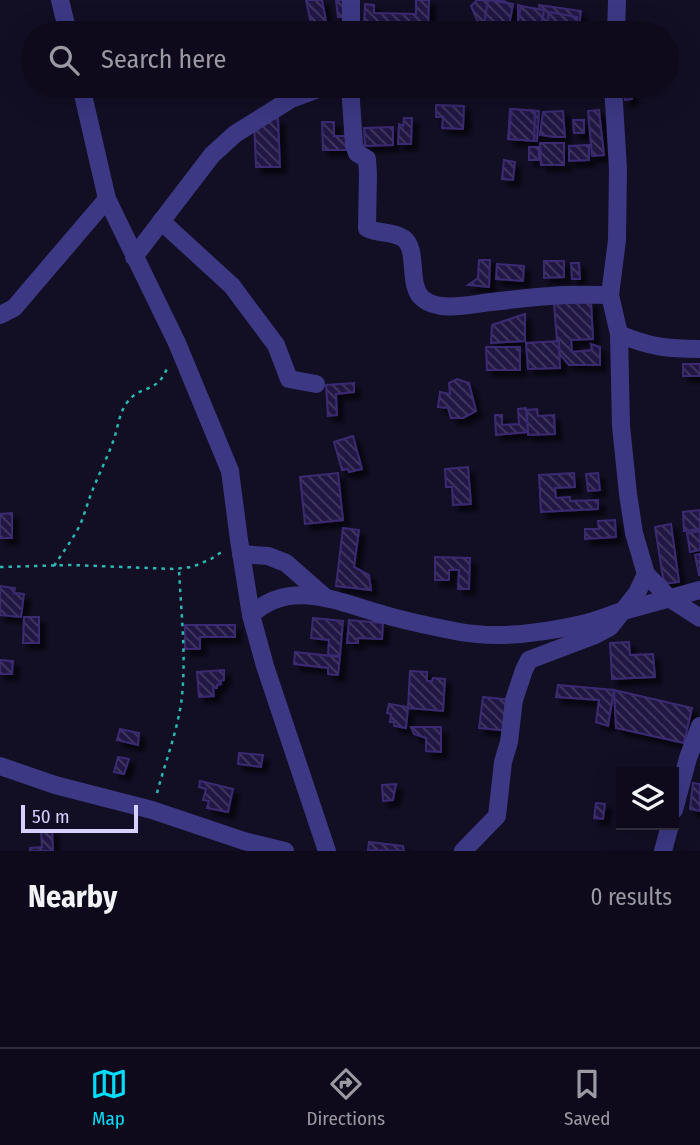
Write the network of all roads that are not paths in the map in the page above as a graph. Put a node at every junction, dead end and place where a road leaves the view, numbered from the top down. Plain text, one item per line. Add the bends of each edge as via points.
1 (60, 0) edge
2 (351, 0) edge
3 (617, 0) edge
4 (65, 21) edge
5 (351, 21) edge
6 (616, 21) edge
7 (84, 98) edge
8 (294, 98) edge
9 (349, 98) edge
10 (614, 98) edge
11 (107, 199) junction
12 (161, 221) junction
13 (134, 257) junction
14 (610, 295) junction
15 (0, 316) edge
16 (619, 334) junction
17 (700, 349) edge
18 (316, 384) dead end
19 (240, 547) junction
20 (646, 573) junction
21 (700, 590) edge
22 (326, 598) junction
23 (669, 598) junction
24 (621, 612) junction
25 (251, 615) junction
26 (700, 618) edge
27 (700, 726) edge
28 (0, 766) edge
29 (679, 791) edge
30 (669, 830) edge
31 (285, 851) edge
32 (327, 851) edge
33 (463, 851) edge
34 (663, 851) edge

1 - 4 street
2 - 5 street
3 - 6 street
7 - 11 street
8 - 12 street via 234,134
9 - 14 street via 354,145 367,159 368,228 389,232 410,244 421,298 454,306
10 - 14 street via 618,193
11 - 13 street
11 - 15 street via 23,299
12 - 13 street
12 - 18 street via 232,286 276,345 289,379
13 - 19 street via 177,343 230,471
14 - 16 street
16 - 17 street via 658,347
16 - 20 street via 628,494
19 - 22 street via 286,563
19 - 25 street
20 - 23 street
20 - 24 street
21 - 23 street
22 - 24 street via 433,626 494,636 542,632
22 - 25 street via 280,597
23 - 24 street
23 - 26 street
24 - 33 street via 595,635 529,660 514,701 497,816
25 - 32 street
27 - 29 street
28 - 31 street
30 - 34 street

